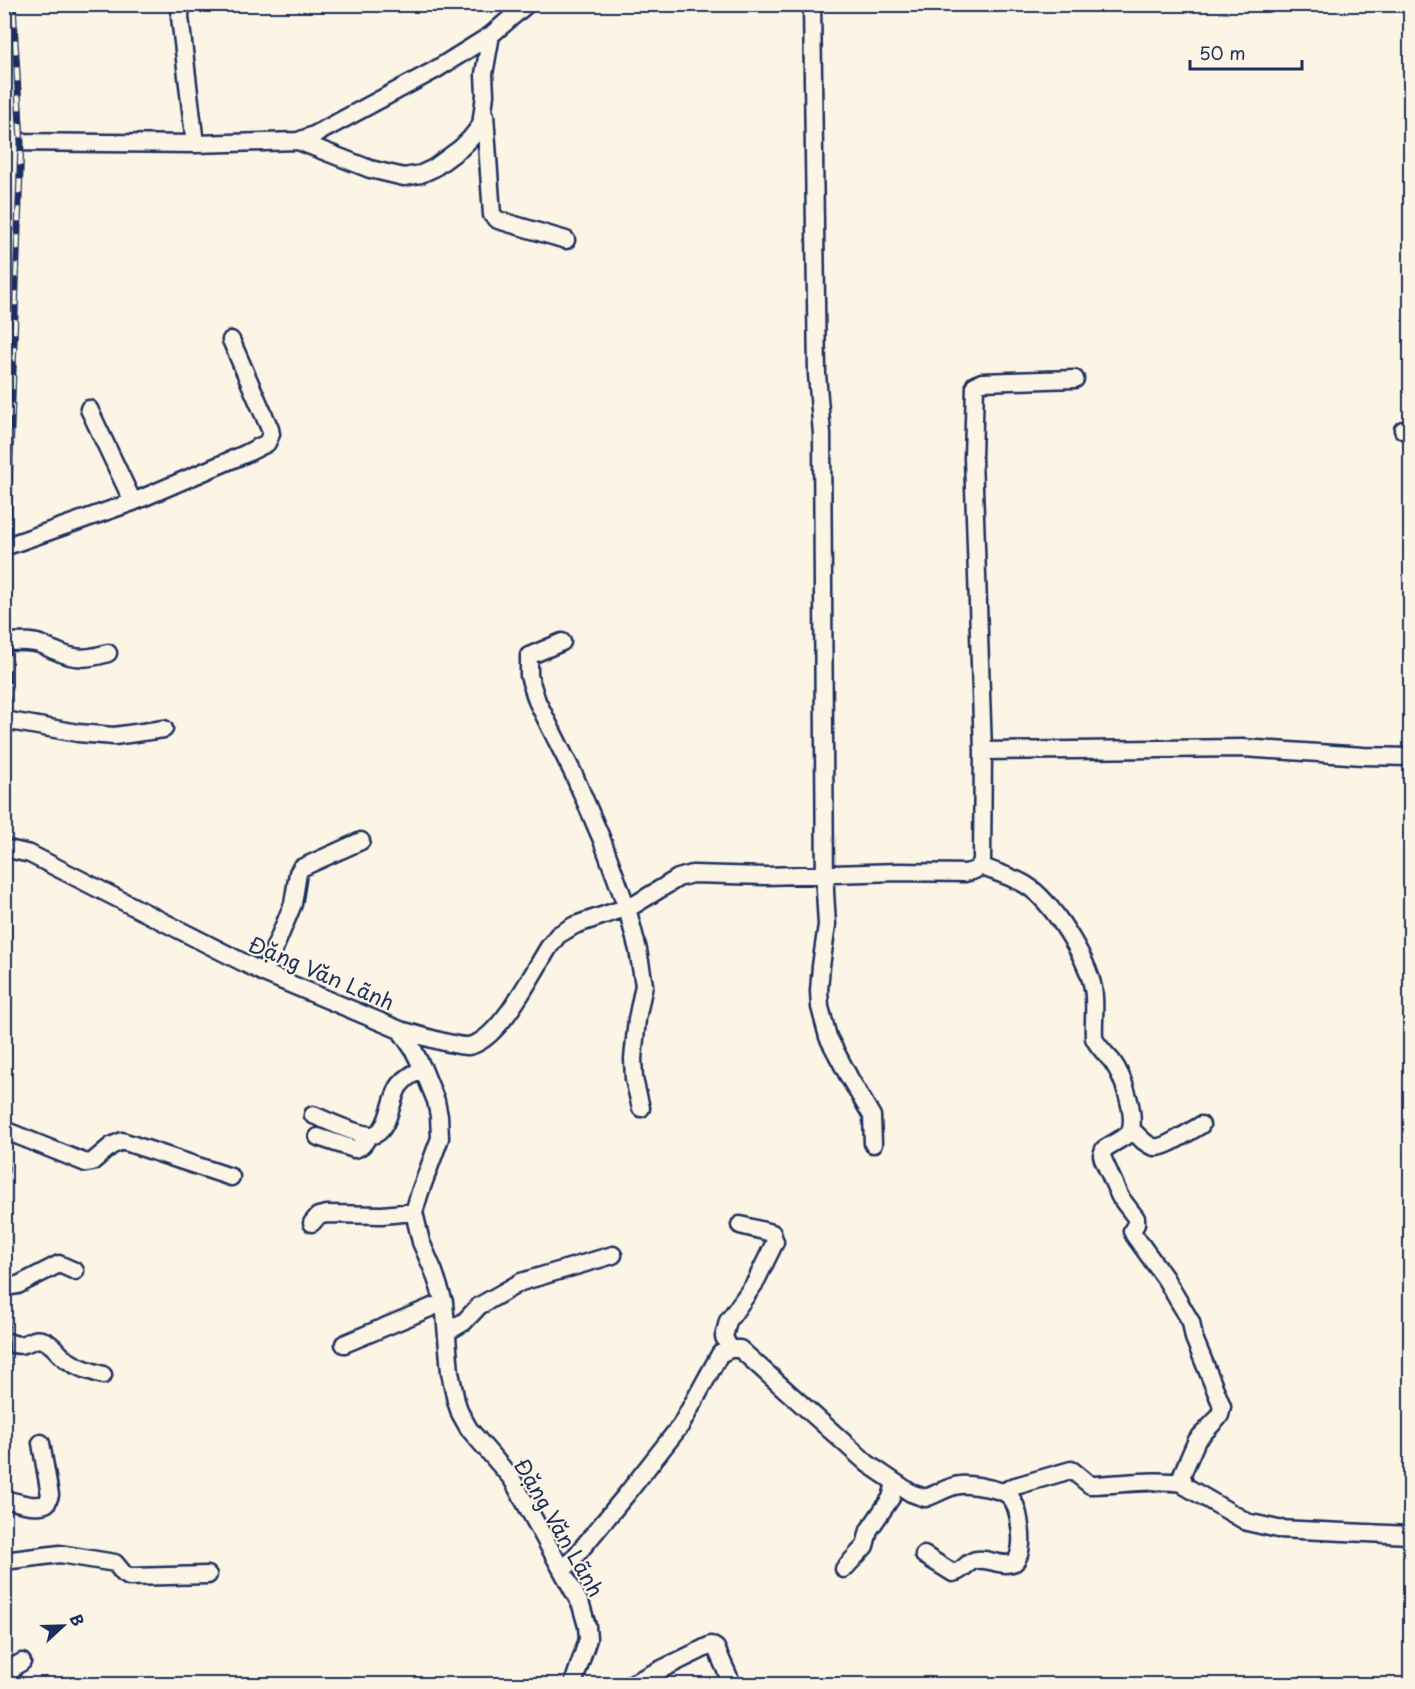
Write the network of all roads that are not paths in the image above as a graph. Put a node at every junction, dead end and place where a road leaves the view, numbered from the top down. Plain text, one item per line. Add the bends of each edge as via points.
1 (5, 4) edge
2 (181, 4) edge
3 (527, 4) edge
4 (812, 4) edge
5 (491, 35) junction
6 (485, 109) junction
7 (298, 141) junction
8 (9, 143) edge
9 (195, 144) junction
10 (566, 240) dead end
11 (4, 317) edge
12 (231, 340) dead end
13 (1075, 379) dead end
14 (90, 410) dead end
15 (133, 502) junction
16 (4, 547) edge
17 (4, 642) edge
18 (562, 642) dead end
19 (108, 653) dead end
20 (4, 720) edge
21 (164, 729) dead end
22 (983, 751) junction
23 (1410, 757) edge
24 (361, 842) dead end
25 (4, 848) edge
26 (980, 866) junction
27 (825, 874) junction
28 (627, 908) junction
29 (264, 973) junction
30 (400, 1030) junction
31 (423, 1069) junction
32 (641, 1108) dead end
33 (313, 1115) dead end
34 (1202, 1125) dead end
35 (1131, 1129) junction
36 (4, 1130) edge
37 (369, 1135) junction
38 (318, 1137) dead end
39 (873, 1144) dead end
40 (231, 1177) dead end
41 (414, 1212) junction
42 (312, 1223) dead end
43 (740, 1225) dead end
44 (613, 1256) dead end
45 (75, 1271) dead end
46 (4, 1285) edge
47 (444, 1302) junction
48 (447, 1332) junction
49 (4, 1340) edge
50 (344, 1344) dead end
51 (730, 1349) junction
52 (103, 1375) dead end
53 (41, 1443) dead end
54 (895, 1483) junction
55 (1183, 1483) junction
56 (1004, 1492) junction
57 (4, 1499) edge
58 (1410, 1535) edge
59 (924, 1555) dead end
60 (4, 1562) edge
61 (844, 1569) dead end
62 (562, 1571) junction
63 (208, 1575) dead end
64 (22, 1662) dead end
65 (4, 1683) edge
66 (573, 1684) edge
67 (631, 1684) edge
68 (732, 1684) edge

1 - 8 street
2 - 9 street
3 - 5 street
4 - 27 street via 817,374 822,434
5 - 6 street via 484,74
5 - 7 street via 435,70
6 - 7 street via 482,125 461,148 434,168 404,177
6 - 10 street via 492,215
7 - 9 street
8 - 9 street
8 - 11 street
12 - 15 street via 270,429 270,440
13 - 22 street via 975,385 973,459
14 - 15 street
15 - 16 street
17 - 19 street via 42,644 75,657
18 - 28 street via 529,656 529,676 602,840
20 - 21 street via 114,736
22 - 23 street via 1243,748
22 - 26 street
24 - 29 street via 301,868 293,904
25 - 29 street, Đặng Văn Lãnh via 49,863
26 - 27 street via 965,873
26 - 35 street via 1037,893 1070,936 1093,987 1094,1038 1125,1083
27 - 28 street via 692,874
27 - 39 street via 827,916 820,1007 828,1037 872,1116
28 - 30 street via 586,920 558,935 500,1024 479,1042 465,1046
28 - 32 street via 645,985 633,1059
29 - 30 street, Đặng Văn Lãnh
30 - 31 street, Đặng Văn Lãnh
31 - 37 street via 400,1083 382,1129
31 - 41 street, Đặng Văn Lãnh via 441,1126
33 - 37 street
34 - 35 street via 1154,1147
35 - 55 street via 1104,1149 1103,1159 1120,1197 1136,1218 1134,1235 1191,1322 1222,1407 1220,1415 1197,1440 1183,1472
36 - 40 street via 86,1163 122,1141
37 - 38 street via 360,1148 354,1149
41 - 42 street via 327,1214
41 - 47 street, Đặng Văn Lãnh
43 - 51 street via 772,1233 776,1242 728,1321 724,1337
44 - 48 street via 521,1282 479,1306
45 - 46 street via 59,1264 18,1285
47 - 48 street, Đặng Văn Lãnh
47 - 50 street
48 - 62 street, Đặng Văn Lãnh via 451,1380 460,1413 512,1479
49 - 52 street via 14,1346 43,1340 82,1369
51 - 54 street via 740,1349 868,1464
51 - 62 street via 720,1354 681,1425
53 - 57 street via 50,1496 47,1503 34,1505
54 - 56 street via 925,1498 960,1485
54 - 61 street via 891,1498 866,1535 864,1546
55 - 56 street via 1090,1485 1071,1470
55 - 58 street via 1238,1518 1257,1525
56 - 59 street via 1011,1498 1020,1524 1019,1555 1015,1562 1005,1565 977,1560 953,1573
60 - 63 street via 60,1554 115,1563 129,1577
62 - 66 street, Đặng Văn Lãnh via 581,1605 587,1626 588,1639
64 - 65 street
67 - 68 street via 711,1645 716,1647

